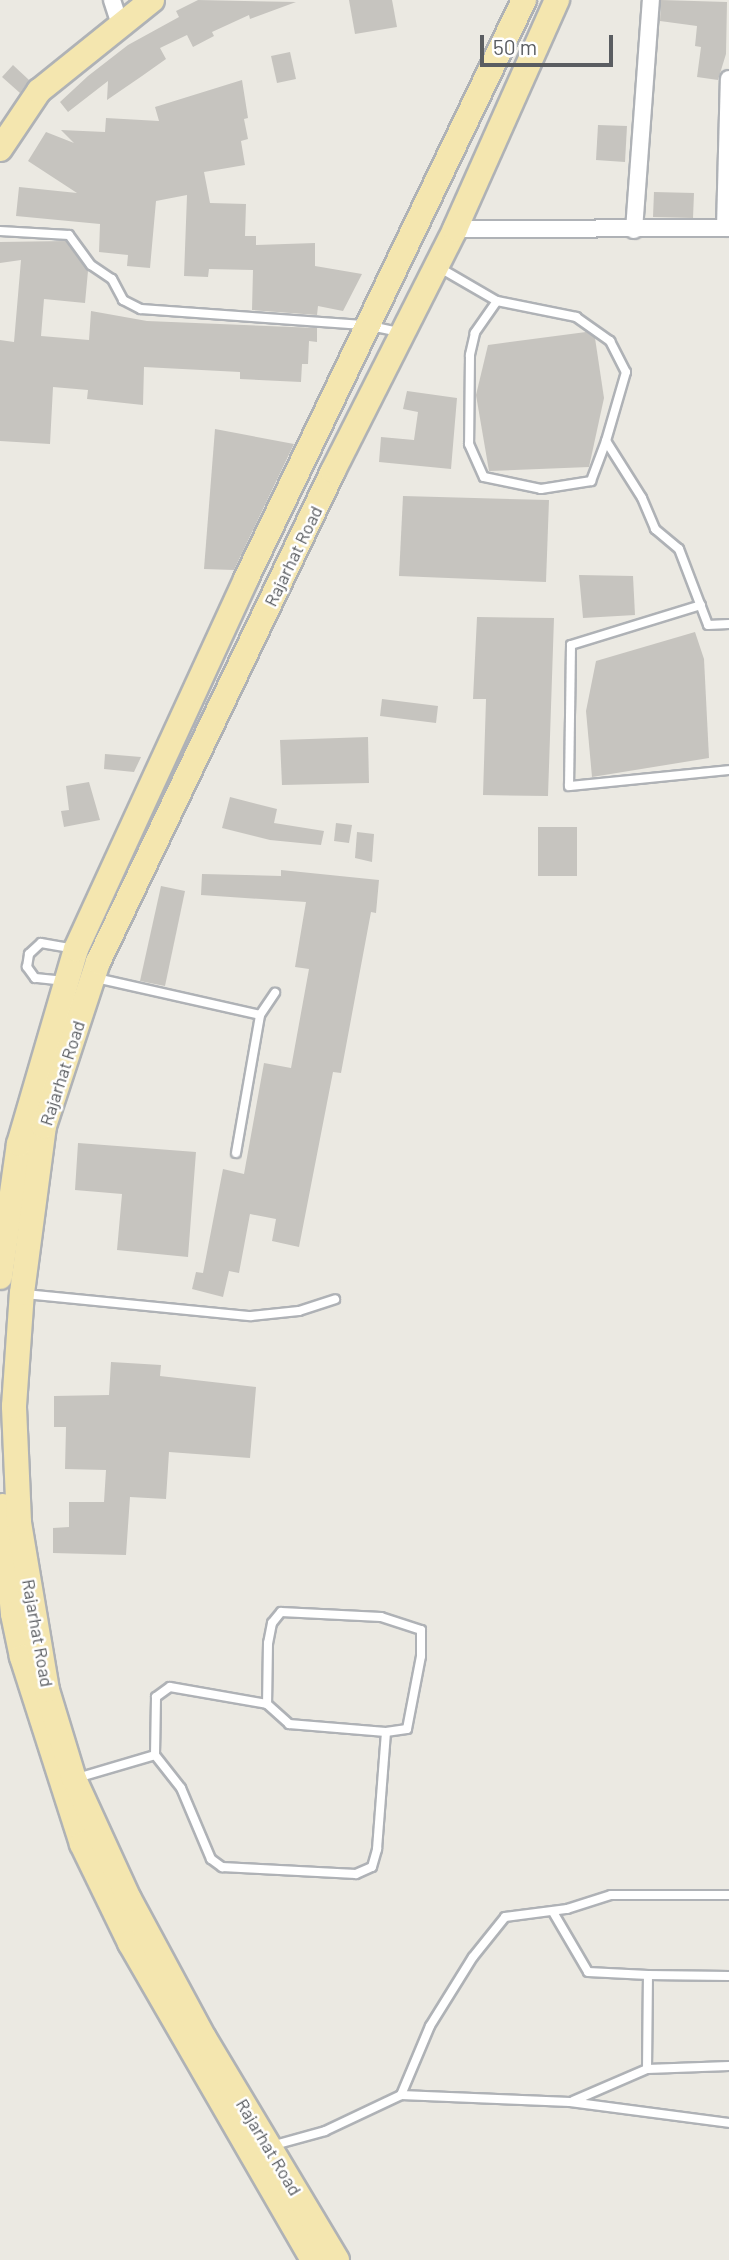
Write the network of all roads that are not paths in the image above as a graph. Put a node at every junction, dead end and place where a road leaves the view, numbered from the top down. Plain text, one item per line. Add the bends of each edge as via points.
1 (112, 0) edge
2 (152, 0) edge
3 (524, 0) edge
4 (557, 0) edge
5 (651, 0) edge
6 (120, 25) junction
7 (729, 79) edge
8 (0, 149) edge
9 (727, 228) edge
10 (455, 229) junction
11 (634, 230) junction
12 (0, 231) edge
13 (437, 266) junction
14 (497, 301) junction
15 (366, 325) junction
16 (402, 333) junction
17 (606, 441) junction
18 (701, 605) junction
19 (729, 624) edge
20 (729, 770) edge
21 (76, 949) junction
22 (93, 976) junction
23 (65, 981) junction
24 (275, 993) dead end
25 (260, 1016) junction
26 (236, 1153) dead end
27 (0, 1277) edge
28 (22, 1293) junction
29 (335, 1299) dead end
30 (0, 1444) edge
31 (267, 1704) junction
32 (386, 1732) junction
33 (155, 1755) junction
34 (74, 1779) junction
35 (729, 1895) edge
36 (553, 1912) junction
37 (648, 1975) junction
38 (729, 1976) edge
39 (729, 2066) edge
40 (647, 2069) junction
41 (401, 2095) junction
42 (570, 2102) junction
43 (729, 2123) edge
44 (243, 2141) junction
45 (269, 2147) junction
46 (313, 2260) edge
47 (337, 2260) edge

1 - 6 street
2 - 6 main road
3 - 15 main road
4 - 10 main road, Rajarhat Road
5 - 11 street
6 - 8 main road via 39,92
7 - 9 street
9 - 11 street
10 - 11 street
10 - 13 main road, Rajarhat Road
12 - 15 lane via 69,235 91,265 112,279 123,300 141,309
13 - 14 lane
13 - 16 main road, Rajarhat Road
14 - 17 lane via 576,317 610,341 626,372
14 - 17 lane via 475,332 470,355 469,444 484,477 541,489 591,481
15 - 16 lane
15 - 21 main road
16 - 22 main road, Rajarhat Road
17 - 18 lane via 642,498 655,529 678,549
18 - 19 lane via 708,625
18 - 20 lane via 571,645 569,786
21 - 22 lane
21 - 23 main road
21 - 23 lane via 41,943 29,954 27,967 35,978
22 - 23 lane
22 - 25 lane
22 - 28 main road, Rajarhat Road via 44,1126
23 - 27 main road via 19,1144
24 - 25 lane
25 - 26 lane
28 - 29 lane via 251,1316 299,1311
28 - 34 main road, Rajarhat Road via 14,1406 19,1522 47,1690
30 - 44 main road via 13,1614 32,1699 67,1807 130,1942
31 - 32 lane via 289,1724
31 - 32 lane via 268,1643 275,1615 290,1610 409,1622 422,1636 411,1723 407,1729
31 - 33 lane via 183,1688 161,1690 155,1708
32 - 33 lane via 377,1849 372,1867 356,1874 222,1867 211,1859 181,1787
33 - 34 lane
34 - 45 main road, Rajarhat Road via 142,1922
35 - 36 lane via 611,1895
36 - 37 lane via 588,1972
36 - 41 lane via 519,1913 495,1926 430,2026
37 - 38 lane
37 - 40 lane
39 - 40 lane
40 - 42 lane
41 - 42 lane
41 - 45 lane via 325,2131
42 - 43 lane
44 - 45 lane
44 - 46 main road
45 - 47 main road, Rajarhat Road

